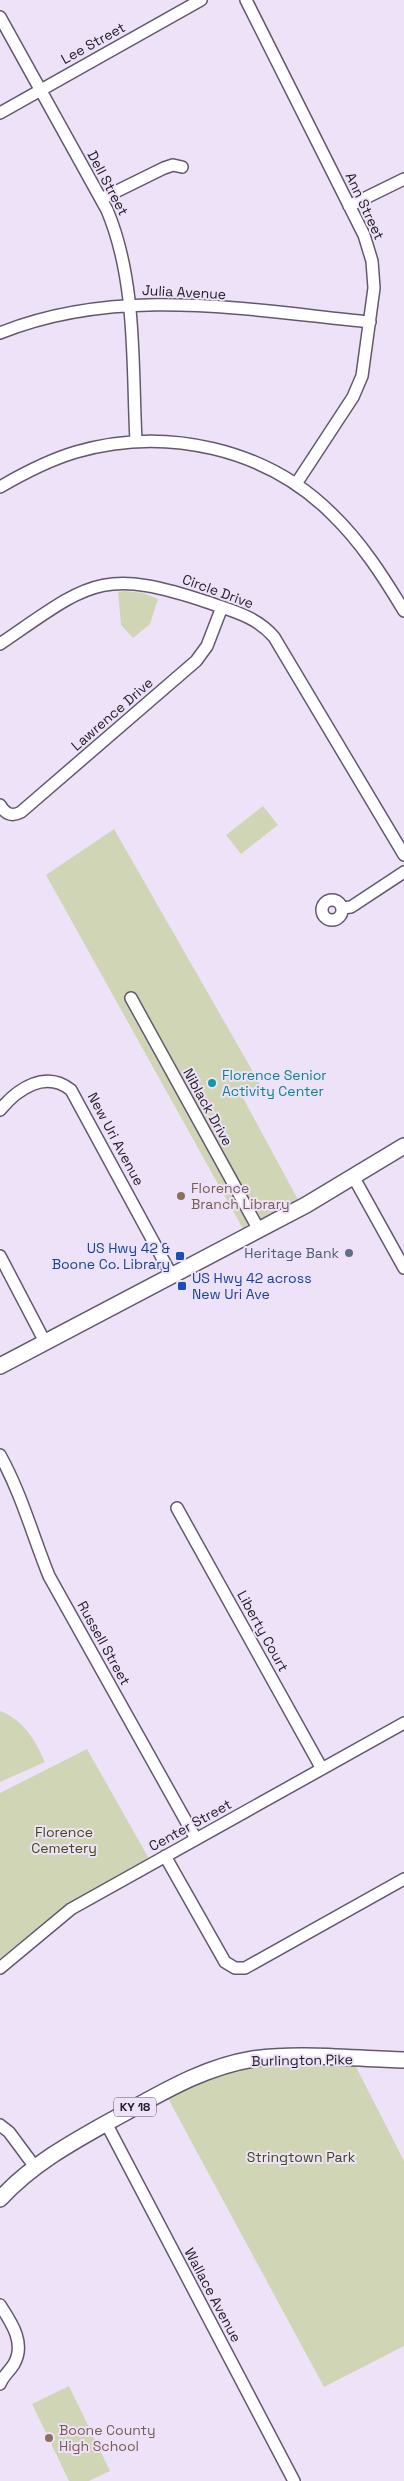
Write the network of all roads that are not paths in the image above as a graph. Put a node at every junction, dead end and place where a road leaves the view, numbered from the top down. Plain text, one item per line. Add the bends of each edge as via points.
1 (201, 0) edge
2 (246, 0) edge
3 (0, 17) edge
4 (41, 90) junction
5 (0, 113) edge
6 (182, 167) dead end
7 (404, 179) edge
8 (101, 199) junction
9 (349, 206) junction
10 (128, 304) junction
11 (370, 322) junction
12 (1, 330) edge
13 (136, 441) junction
14 (296, 484) junction
15 (0, 487) edge
16 (222, 608) junction
17 (404, 611) edge
18 (1, 641) edge
19 (0, 805) edge
20 (404, 854) edge
21 (404, 872) edge
22 (342, 908) dead end
23 (131, 998) dead end
24 (0, 1110) edge
25 (404, 1146) edge
26 (354, 1178) junction
27 (259, 1230) junction
28 (0, 1256) edge
29 (404, 1268) edge
30 (172, 1276) junction
31 (45, 1342) junction
32 (0, 1366) edge
33 (0, 1455) edge
34 (177, 1508) dead end
35 (404, 1723) edge
36 (322, 1769) junction
37 (196, 1839) junction
38 (165, 1856) junction
39 (404, 1879) edge
40 (0, 1968) edge
41 (404, 2060) edge
42 (106, 2123) junction
43 (0, 2125) edge
44 (35, 2167) junction
45 (0, 2199) edge
46 (0, 2305) edge
47 (0, 2384) edge
48 (294, 2481) edge

1 - 4 street, Lee Street
2 - 9 street, Ann Street
3 - 4 street, Dell Street
4 - 5 street, Lee Street
4 - 8 street, Dell Street
6 - 8 street via 164,168
7 - 9 street
8 - 10 street, Dell Street via 122,252
9 - 11 street, Ann Street via 364,235 372,261 374,288
10 - 11 street, Julia Avenue via 193,305
10 - 12 street, Julia Avenue via 63,313
10 - 13 street, Dell Street
11 - 14 street, Ann Street via 365,365 358,387
13 - 14 street via 179,442 218,449 261,465
13 - 15 street via 67,455
14 - 17 street via 348,530
16 - 18 street, Circle Drive via 148,585 107,584 87,588 68,597
16 - 19 street, Lawrence Drive via 207,646 196,661 21,812 12,815
16 - 20 street, Circle Drive via 258,621 274,637
21 - 22 street via 351,907
23 - 27 street, Niblack Drive
24 - 30 street, New Uri Avenue via 15,1094 41,1081 60,1082 71,1090
25 - 26 main road
26 - 27 main road
26 - 29 street
27 - 30 main road
28 - 31 street
30 - 31 main road
31 - 32 main road
33 - 37 street, Russell Street via 20,1495 49,1576
34 - 36 street, Liberty Court
35 - 36 street, Center Street
36 - 37 street, Center Street
37 - 38 street, Center Street
38 - 39 street via 226,1962 234,1968 245,1968
38 - 40 street, Center Street via 70,1909
41 - 42 main road, Burlington Pike / KY 18 via 296,2057 240,2061 180,2082
42 - 44 main road, Burlington Pike / KY 18
42 - 48 street, Wallace Avenue
43 - 44 street
44 - 45 main road, Burlington Pike / KY 18
46 - 47 street via 16,2330 18,2347 14,2363

